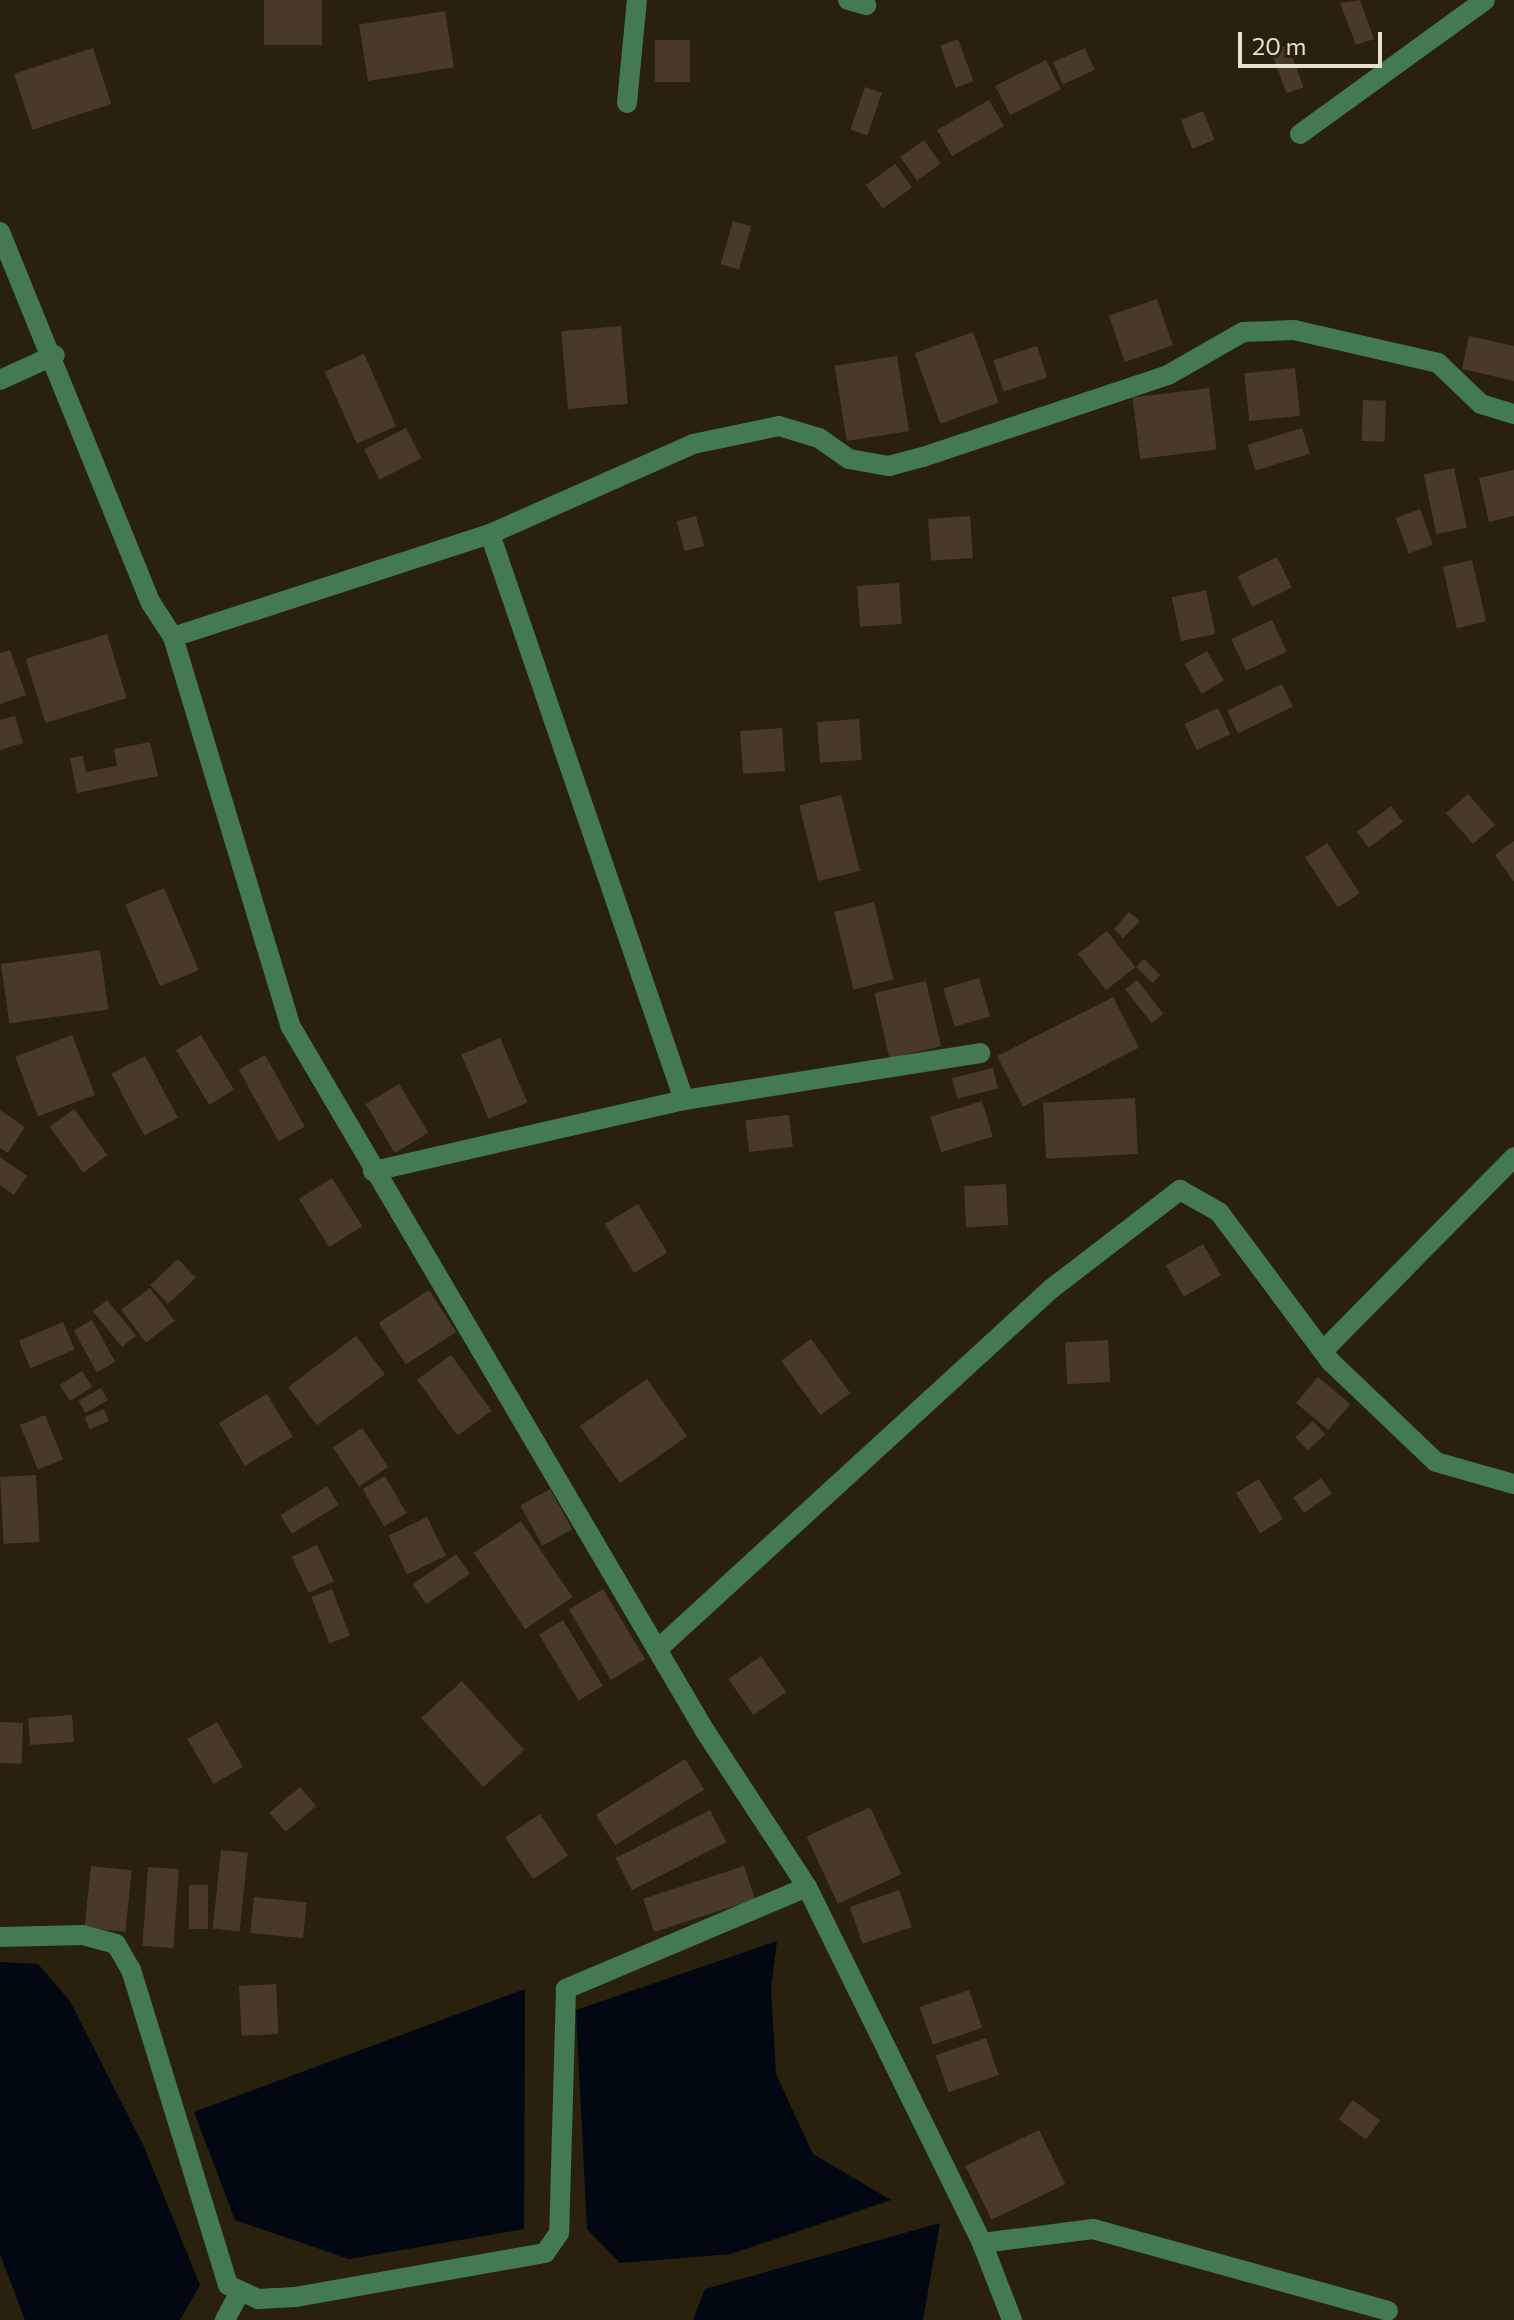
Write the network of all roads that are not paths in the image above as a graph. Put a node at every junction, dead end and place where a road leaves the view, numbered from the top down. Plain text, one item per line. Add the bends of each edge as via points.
1 (637, 0) edge
2 (1485, 0) edge
3 (627, 103) dead end
4 (1300, 134) dead end
5 (0, 232) edge
6 (55, 355) junction
7 (0, 380) edge
8 (1514, 414) edge
9 (490, 534) junction
10 (173, 637) junction
11 (980, 1053) dead end
12 (684, 1100) junction
13 (1514, 1157) edge
14 (373, 1171) junction
15 (1323, 1351) junction
16 (1514, 1484) edge
17 (658, 1649) junction
18 (807, 1887) junction
19 (0, 1937) edge
20 (982, 2243) junction
21 (239, 2294) junction
22 (1388, 2311) dead end
23 (225, 2320) edge
24 (1012, 2320) edge

1 - 3 street
2 - 4 street
5 - 6 street
6 - 7 street
6 - 10 street via 151,603
8 - 9 street via 1481,404 1438,363 1294,330 1243,332 1168,375 923,457 889,466 849,459 819,438 779,426 693,444
9 - 10 street
9 - 12 street
10 - 14 street via 291,1027
11 - 12 street
12 - 14 street
13 - 15 street
14 - 17 street
15 - 16 street via 1436,1462
15 - 17 street via 1219,1212 1180,1190 1051,1289
17 - 18 street
18 - 20 street
18 - 21 street via 566,1989 559,2233 545,2253 295,2297
19 - 21 street via 83,1935 116,1944 131,1970 228,2285
20 - 22 street via 1093,2229
20 - 24 street
21 - 23 street

